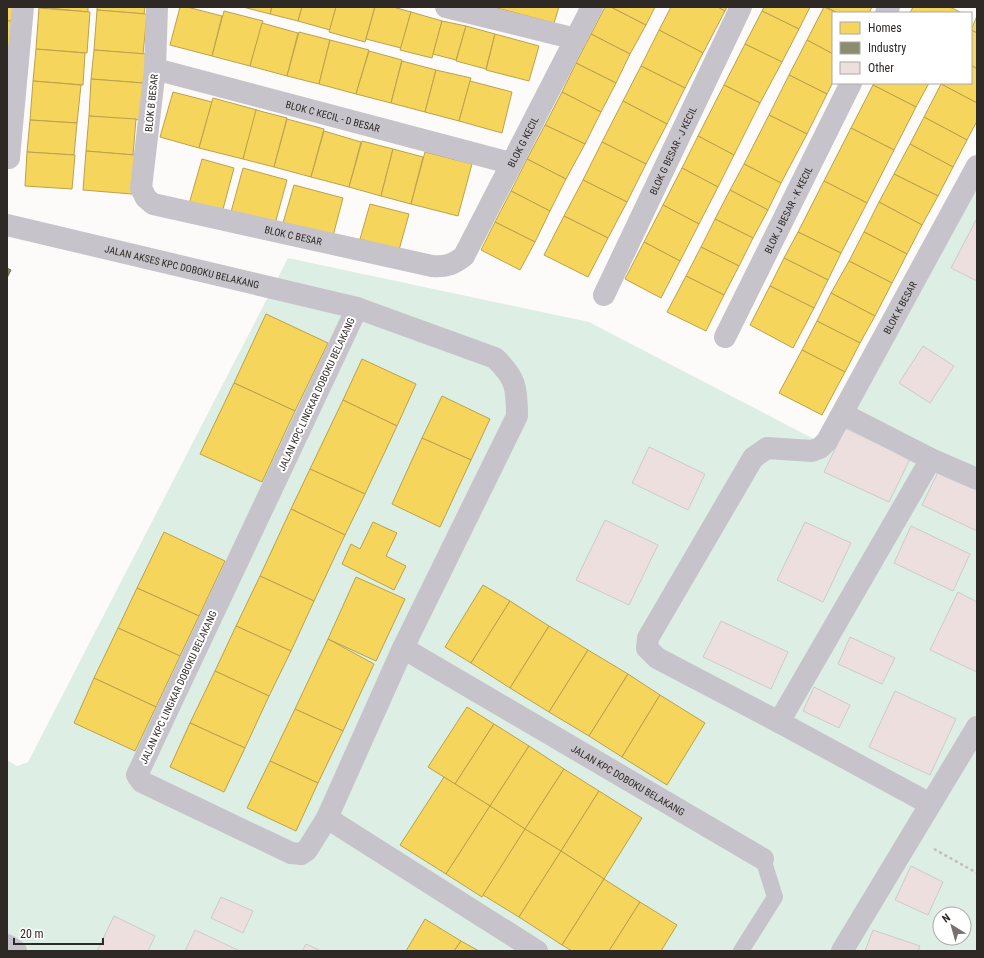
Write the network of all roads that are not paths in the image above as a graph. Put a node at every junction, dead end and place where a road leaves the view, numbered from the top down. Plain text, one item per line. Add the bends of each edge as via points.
1 (23, 7) edge
2 (157, 7) edge
3 (446, 7) edge
4 (592, 7) edge
5 (741, 7) edge
6 (576, 40) junction
7 (154, 69) junction
8 (851, 84) edge
9 (9, 158) dead end
10 (510, 163) junction
11 (977, 166) edge
12 (146, 198) joint
13 (7, 225) edge
14 (444, 267) joint
15 (604, 295) dead end
16 (357, 308) junction
17 (725, 337) dead end
18 (842, 414) junction
19 (931, 459) junction
20 (977, 479) edge
21 (404, 648) junction
22 (779, 722) junction
23 (977, 727) edge
24 (930, 804) junction
25 (327, 818) junction
26 (762, 859) joint
27 (7, 946) edge
28 (16, 951) edge
29 (537, 951) edge
30 (741, 951) edge
31 (842, 951) edge

1 - 9 street
2 - 7 street, BLOK B BESAR
3 - 6 street
4 - 6 street, BLOK G KECIL
5 - 15 street, BLOK G BESAR - J KECIL
6 - 10 street, BLOK G KECIL
7 - 10 street, BLOK C KECIL - D BESAR
7 - 12 street, BLOK B BESAR via 141,188
8 - 17 street, BLOK J BESAR - K KECIL
10 - 14 street, BLOK G KECIL via 464,256
11 - 18 street, BLOK K BESAR
12 - 14 street, BLOK C BESAR via 160,206
13 - 16 street, JALAN AKSES KPC DOBOKU BELAKANG
16 - 21 street, JALAN KPC LINGKAR DOBOKU BELAKANG via 495,358 508,370 517,392 517,416
16 - 25 street, JALAN KPC LINGKAR DOBOKU BELAKANG via 137,775 142,782 291,853 301,854 307,850
18 - 19 street
18 - 22 street, BLOK K BESAR via 827,441 820,448 812,451 767,448 753,458 648,638 647,648 657,658
19 - 20 street
19 - 22 street
21 - 25 street, JALAN KPC LINGKAR DOBOKU BELAKANG
21 - 26 street, JALAN KPC DOBOKU BELAKANG
22 - 24 street
23 - 24 street
24 - 31 street
25 - 29 street
26 - 30 lane, JALAN KPC DOBOKU BELAKANG via 775,897
27 - 28 street

